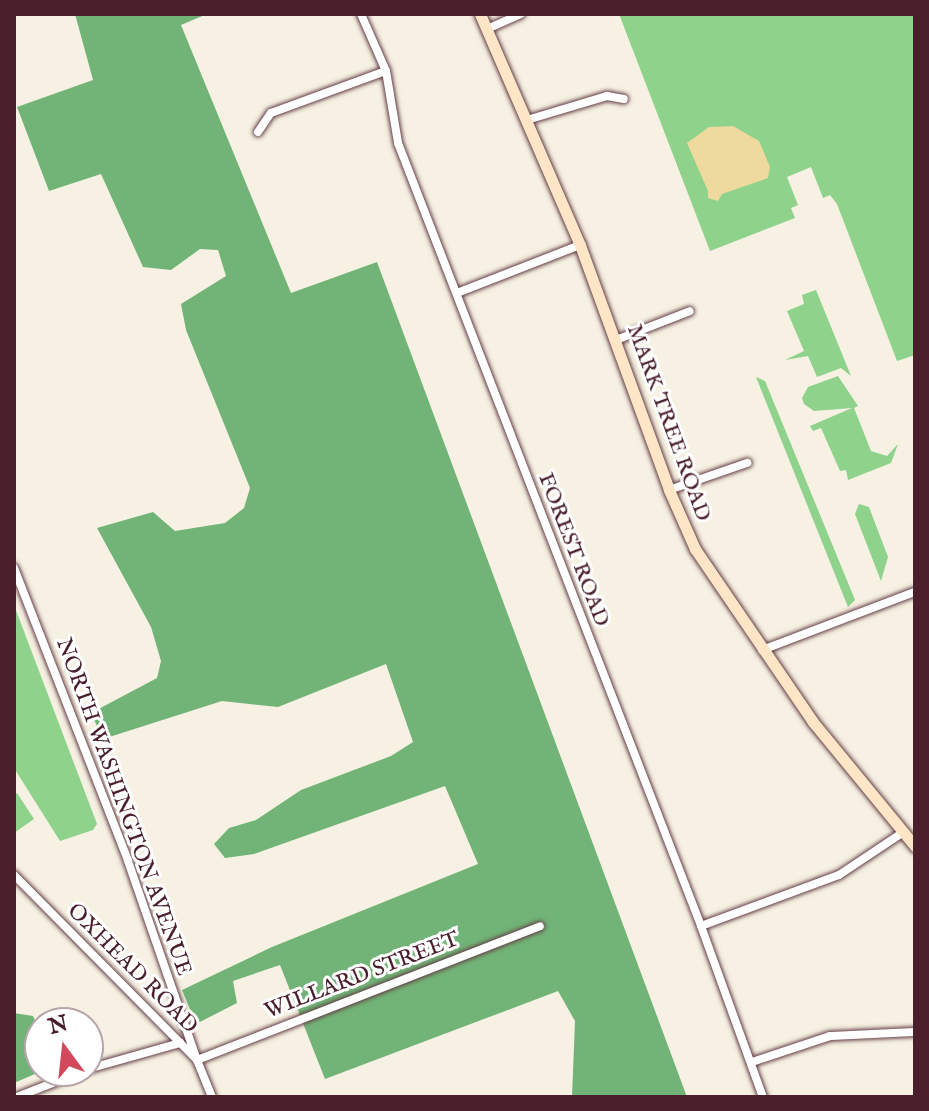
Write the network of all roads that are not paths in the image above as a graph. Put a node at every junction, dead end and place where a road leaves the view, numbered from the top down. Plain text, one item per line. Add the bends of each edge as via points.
1 (361, 14) edge
2 (480, 14) edge
3 (521, 14) edge
4 (487, 29) junction
5 (386, 71) junction
6 (624, 99) dead end
7 (527, 120) junction
8 (258, 132) dead end
9 (580, 245) junction
10 (457, 293) junction
11 (690, 311) dead end
12 (616, 340) junction
13 (747, 463) dead end
14 (669, 490) junction
15 (14, 568) edge
16 (915, 592) edge
17 (761, 651) junction
18 (902, 833) junction
19 (915, 846) edge
20 (14, 875) edge
21 (540, 926) dead end
22 (701, 926) junction
23 (915, 1032) edge
24 (180, 1043) junction
25 (197, 1060) junction
26 (752, 1062) junction
27 (104, 1065) edge
28 (42, 1087) edge
29 (17, 1097) edge
30 (212, 1097) edge
31 (763, 1097) edge

1 - 5 street, FOREST ROAD
2 - 4 street, MARK TREE ROAD
3 - 4 street
4 - 7 street, MARK TREE ROAD
5 - 8 street via 271,113
5 - 10 street, FOREST ROAD via 398,143
6 - 7 street via 607,96
7 - 9 street, MARK TREE ROAD
9 - 10 street
9 - 12 street, MARK TREE ROAD
10 - 22 street, FOREST ROAD
11 - 12 street
12 - 14 street, MARK TREE ROAD
13 - 14 street
14 - 17 street, MARK TREE ROAD via 695,549
15 - 25 street, NORTH WASHINGTON AVENUE via 126,856
16 - 17 street
17 - 18 street, MARK TREE ROAD
18 - 19 street, MARK TREE ROAD
18 - 22 street via 839,875
20 - 24 street, OXHEAD ROAD
21 - 25 street, WILLARD STREET
22 - 26 street, FOREST ROAD
23 - 26 street via 830,1036
24 - 25 street, OXHEAD ROAD
24 - 27 street
25 - 30 street, OXHEAD ROAD
26 - 31 street, FOREST ROAD
28 - 29 street

